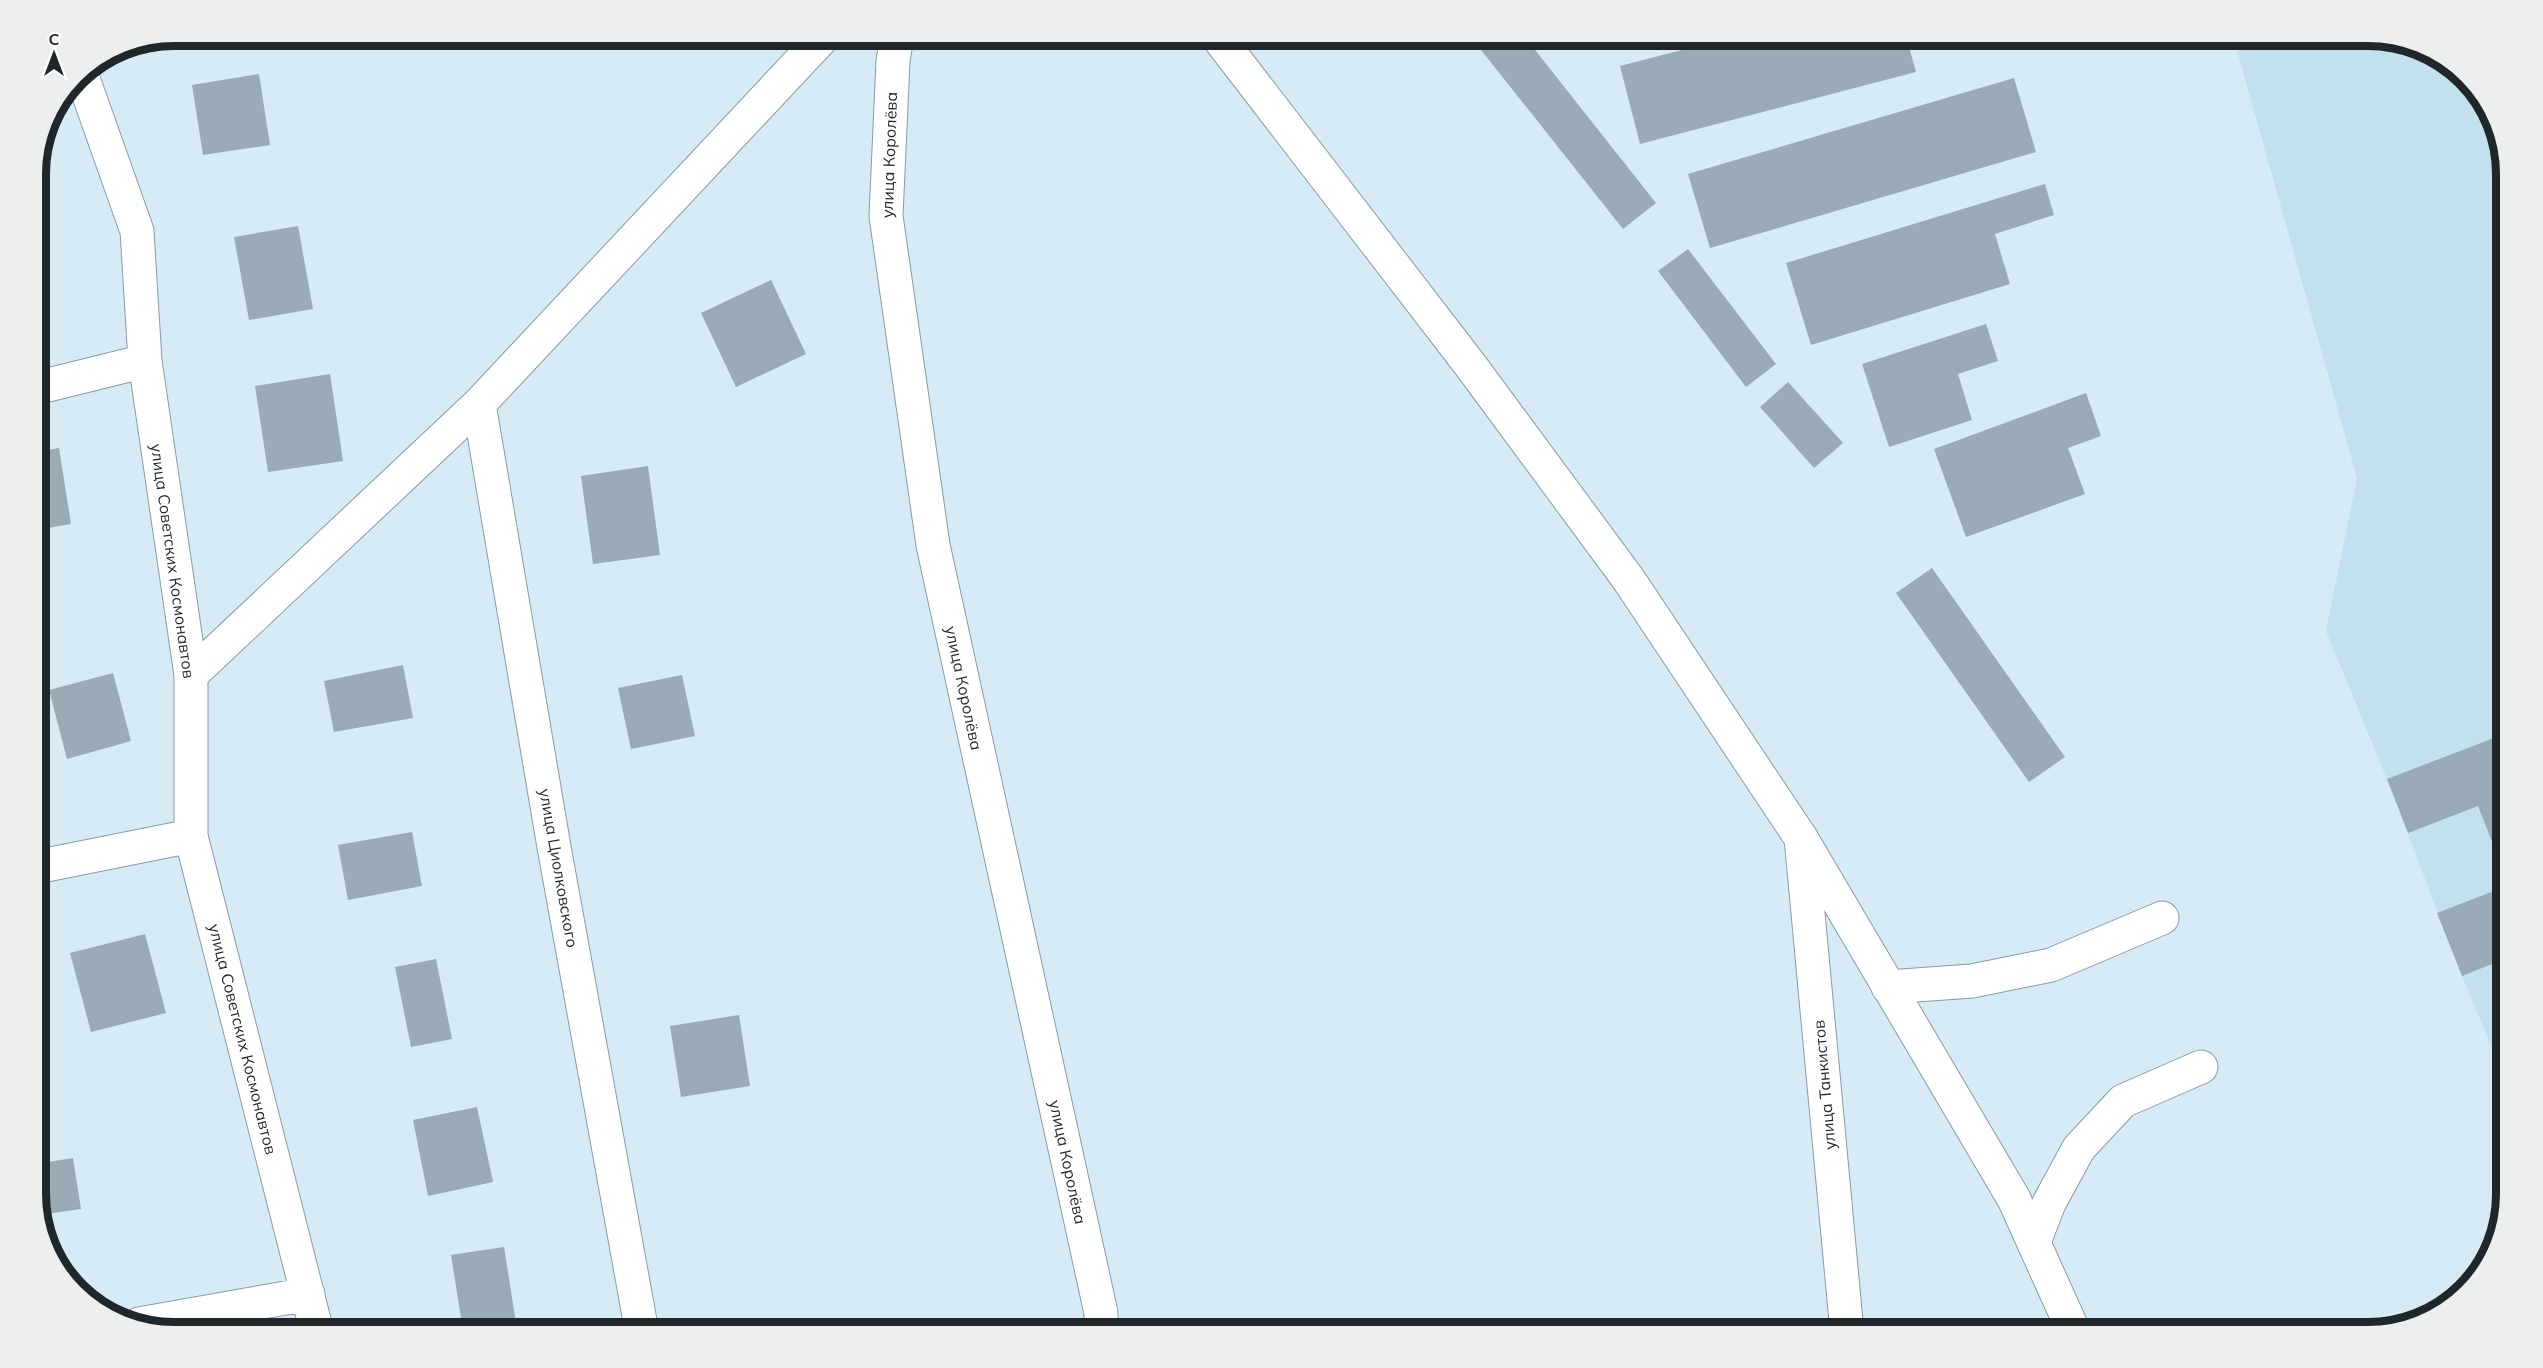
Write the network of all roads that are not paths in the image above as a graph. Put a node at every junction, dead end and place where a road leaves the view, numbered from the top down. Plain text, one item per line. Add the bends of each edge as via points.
1 (815, 46) edge
2 (895, 46) edge
3 (1225, 46) edge
4 (85, 83) edge
5 (145, 361) junction
6 (47, 385) edge
7 (480, 404) junction
8 (190, 675) junction
9 (191, 836) junction
10 (1801, 838) junction
11 (47, 865) edge
12 (2162, 918) dead end
13 (1888, 987) junction
14 (2201, 1066) dead end
15 (2034, 1242) junction
16 (308, 1294) junction
17 (160, 1320) edge
18 (315, 1322) edge
19 (640, 1322) edge
20 (1101, 1322) edge
21 (1846, 1322) edge
22 (2070, 1322) edge

1 - 7 street
2 - 20 street, улица Королёва via 886,216 933,545
3 - 10 street via 1471,366 1629,580
4 - 5 street, улица Советских Космонавтов via 137,231
5 - 6 street
5 - 8 street, улица Советских Космонавтов
7 - 8 street
7 - 19 street, улица Циолковского via 554,848
8 - 9 street, улица Советских Космонавтов
9 - 11 street
9 - 16 street, улица Советских Космонавтов
10 - 13 street
10 - 21 street, улица Танкистов
12 - 13 street via 2051,965 1972,981
13 - 15 street via 2014,1199
14 - 15 street via 2123,1101 2079,1148 2049,1203
15 - 22 street
16 - 17 street
16 - 18 street, улица Советских Космонавтов

